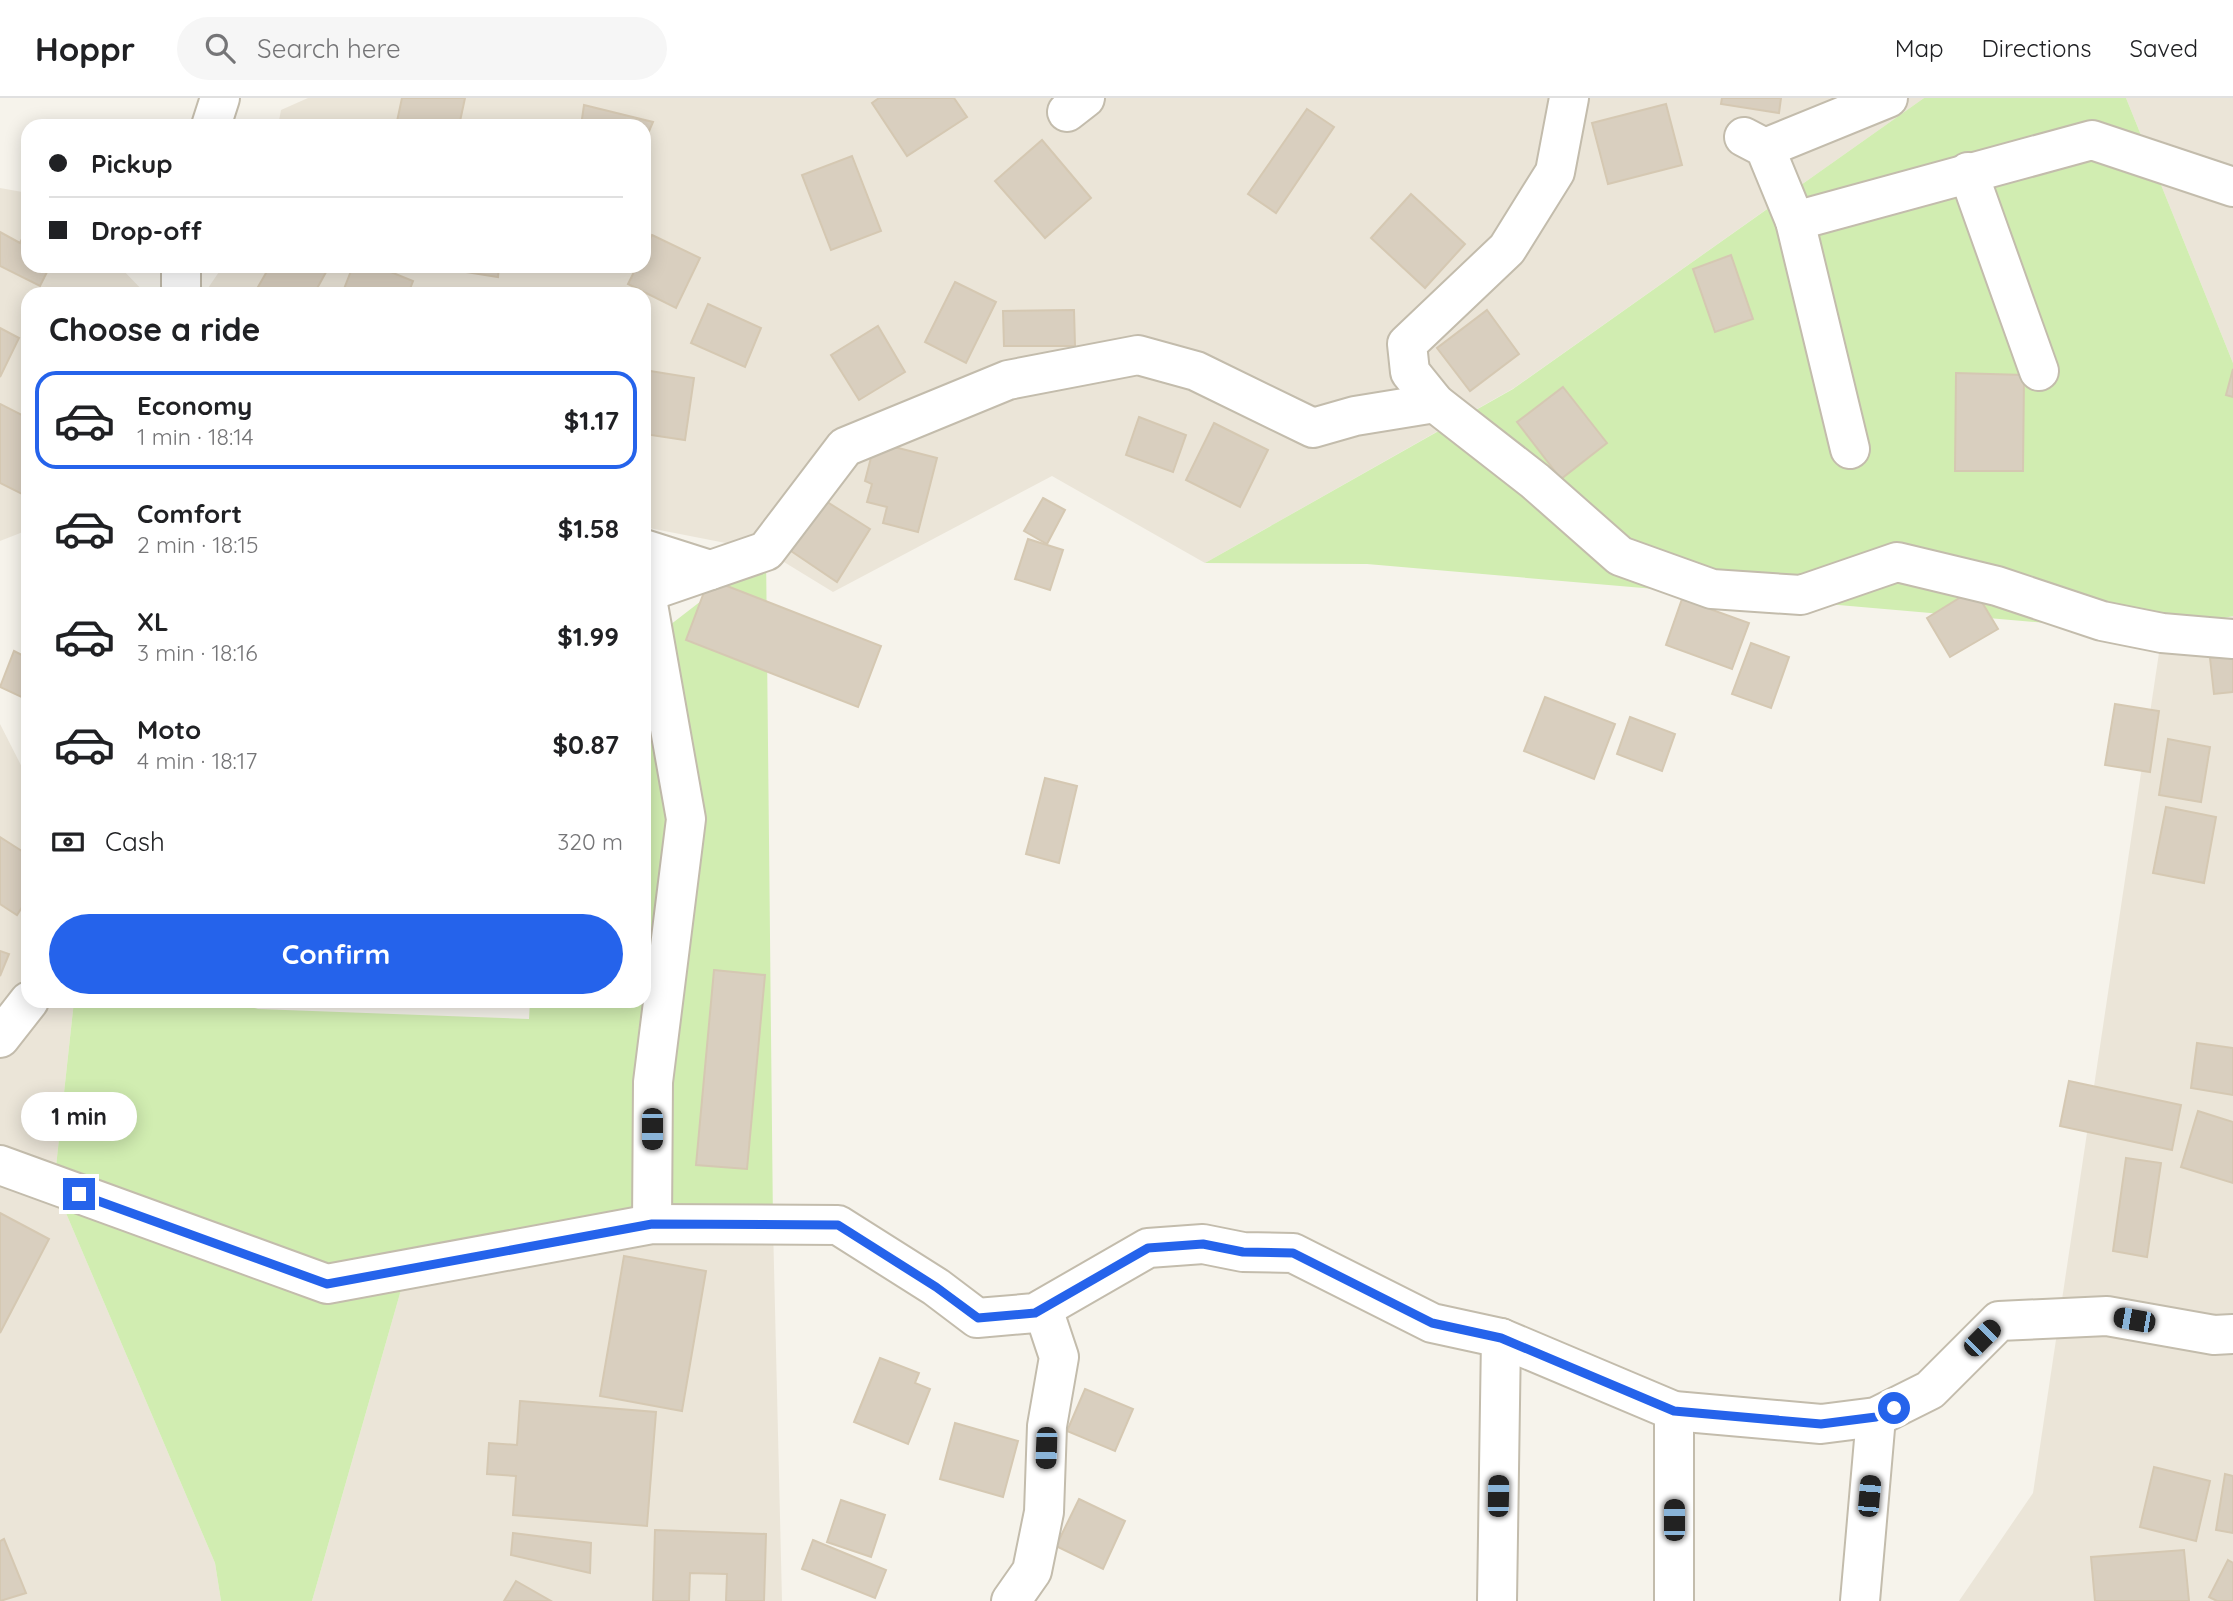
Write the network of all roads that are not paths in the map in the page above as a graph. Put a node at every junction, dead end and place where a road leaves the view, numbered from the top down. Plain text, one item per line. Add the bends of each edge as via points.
1 (220, 98) edge
2 (1569, 98) edge
3 (1888, 98) edge
4 (213, 119) edge
5 (1968, 172) junction
6 (2233, 187) edge
7 (1795, 221) junction
8 (2039, 371) dead end
9 (1435, 403) junction
10 (1850, 449) dead end
11 (651, 551) edge
12 (710, 570) junction
13 (651, 591) edge
14 (651, 626) edge
15 (2233, 639) edge
16 (24, 1008) edge
17 (0, 1038) edge
18 (0, 1165) edge
19 (652, 1224) junction
20 (1043, 1309) junction
21 (2233, 1334) edge
22 (1501, 1338) junction
23 (1674, 1411) junction
24 (1876, 1417) junction
25 (1011, 1601) edge
26 (1497, 1601) edge
27 (1674, 1601) edge
28 (1860, 1601) edge

1 - 4 street
2 - 9 street via 1555,172 1507,249 1407,344 1410,372
3 - 7 street via 1754,143
5 - 6 street via 2092,140
5 - 7 street
5 - 8 street
7 - 10 street
9 - 12 street via 1313,428 1196,371 1138,355 1007,380 845,447 766,551
9 - 15 street via 1535,481 1620,556 1712,589 1801,595 1896,562 1997,586 2102,621
11 - 12 street
12 - 13 street
14 - 19 street via 686,819 653,1082
16 - 17 street
18 - 19 street via 327,1284
19 - 20 street via 838,1225 978,1318
20 - 22 street via 1148,1248 1203,1244 1243,1252 1293,1253 1432,1323
20 - 25 street via 1059,1357 1047,1426 1044,1512 1032,1571
21 - 24 street via 2214,1335 2108,1316 1999,1321 1930,1390
22 - 23 street
22 - 26 street
23 - 24 street via 1821,1424
23 - 27 street
24 - 28 street

